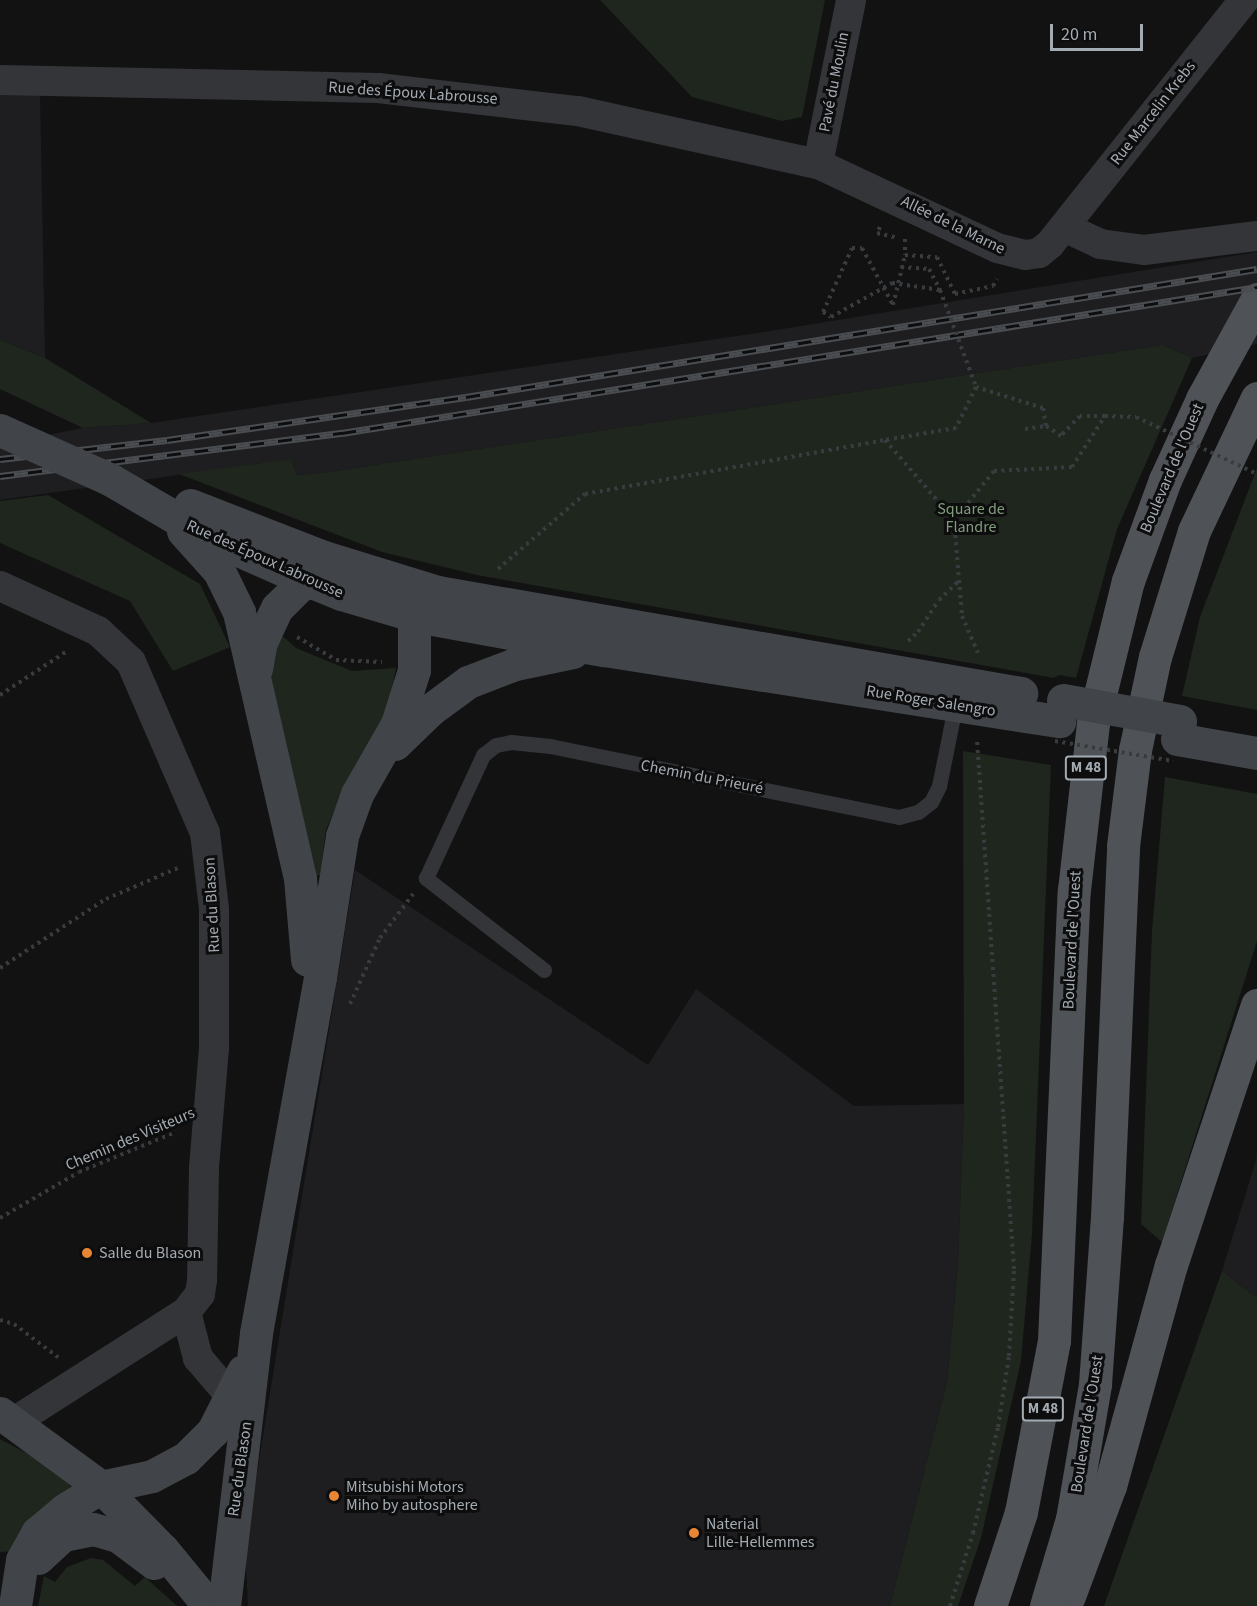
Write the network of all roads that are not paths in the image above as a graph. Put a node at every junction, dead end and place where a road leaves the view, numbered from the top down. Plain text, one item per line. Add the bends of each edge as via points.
1 (851, 0) edge
2 (1244, 0) edge
3 (0, 80) edge
4 (818, 165) junction
5 (1064, 227) junction
6 (1257, 236) edge
7 (1257, 299) edge
8 (1257, 398) edge
9 (0, 430) edge
10 (111, 480) junction
11 (151, 505) junction
12 (376, 573) junction
13 (307, 581) junction
14 (0, 586) edge
15 (416, 616) junction
16 (747, 645) joint
17 (604, 651) junction
18 (257, 689) junction
19 (956, 694) junction
20 (1257, 735) edge
21 (1177, 740) junction
22 (1257, 753) edge
23 (375, 765) junction
24 (544, 970) dead end
25 (1257, 1005) edge
26 (305, 1048) junction
27 (186, 1312) junction
28 (256, 1333) junction
29 (232, 1398) junction
30 (7, 1418) edge
31 (101, 1487) junction
32 (15, 1606) edge
33 (23, 1606) edge
34 (203, 1606) edge
35 (209, 1606) edge
36 (224, 1606) edge
37 (990, 1606) edge
38 (1046, 1606) edge
39 (1065, 1606) edge

1 - 4 street, Pavé du Moulin
2 - 5 street, Rue Marcelin Krebs
3 - 4 street, Rue des Époux Labrousse via 305,85 447,93 601,116
4 - 5 street, Allée de la Marne via 1011,254 1039,253
5 - 6 street via 1100,244 1144,250
7 - 37 main road, Boulevard de l'Ouest / M 48 via 1202,399 1156,501 1122,602 1093,723 1074,890 1054,1341 1020,1512
8 - 38 main road, Boulevard de l'Ouest / M 48 via 1188,550 1155,657 1135,750 1122,857 1107,1217 1095,1384 1072,1519
9 - 10 main road, Rue des Époux Labrousse, bridge
10 - 11 main road, Rue des Époux Labrousse
10 - 12 main road, Rue des Époux Labrousse
11 - 13 main road, Rue des Époux Labrousse via 205,535
11 - 18 main road, Rue du Blason via 199,546 225,582 238,612
12 - 13 main road, Rue du Blason via 337,573
12 - 15 main road, Rue du Blason via 406,590
12 - 16 main road, Rue des Époux Labrousse via 438,592
13 - 15 main road, Rue des Époux Labrousse
13 - 18 main road, Rue du Blason via 284,600 267,626 257,657
14 - 27 street, Rue du Blason via 98,631 120,649 140,676 205,833 215,984 202,1280 200,1294
15 - 17 main road, Rue des Époux Labrousse
15 - 23 main road, Rue du Blason via 409,692
16 - 19 main road, Rue Roger Salengro
17 - 19 main road, Rue Roger Salengro
17 - 23 main road, Rue du Blason via 540,658 468,682 430,710
18 - 26 main road, Rue du Blason via 303,895 307,957
19 - 21 main road, Rue Roger Salengro, bridge via 1059,720
19 - 24 lane, Chemin du Prieuré via 935,794 918,812 899,817 550,746 511,742 496,745 483,755 426,878
20 - 21 main road, Rue Roger Salengro
21 - 22 main road, Rue Roger Salengro
23 - 26 main road, Rue du Blason via 357,794 342,836 321,977
25 - 39 main road via 1171,1265 1110,1486
26 - 28 main road, Rue du Blason
27 - 29 street, Rue du Blason via 198,1358
27 - 30 street, Rue du Blason
28 - 29 main road, Rue du Blason
28 - 36 main road, Rue du Blason
29 - 31 main road, Rue du Blason via 213,1431 186,1458 152,1476
30 - 31 main road
31 - 32 main road, Rue du Blason via 37,1533 22,1560
31 - 35 main road via 163,1550
33 - 34 main road via 28,1578 41,1553 63,1535 93,1529 118,1536 132,1545

